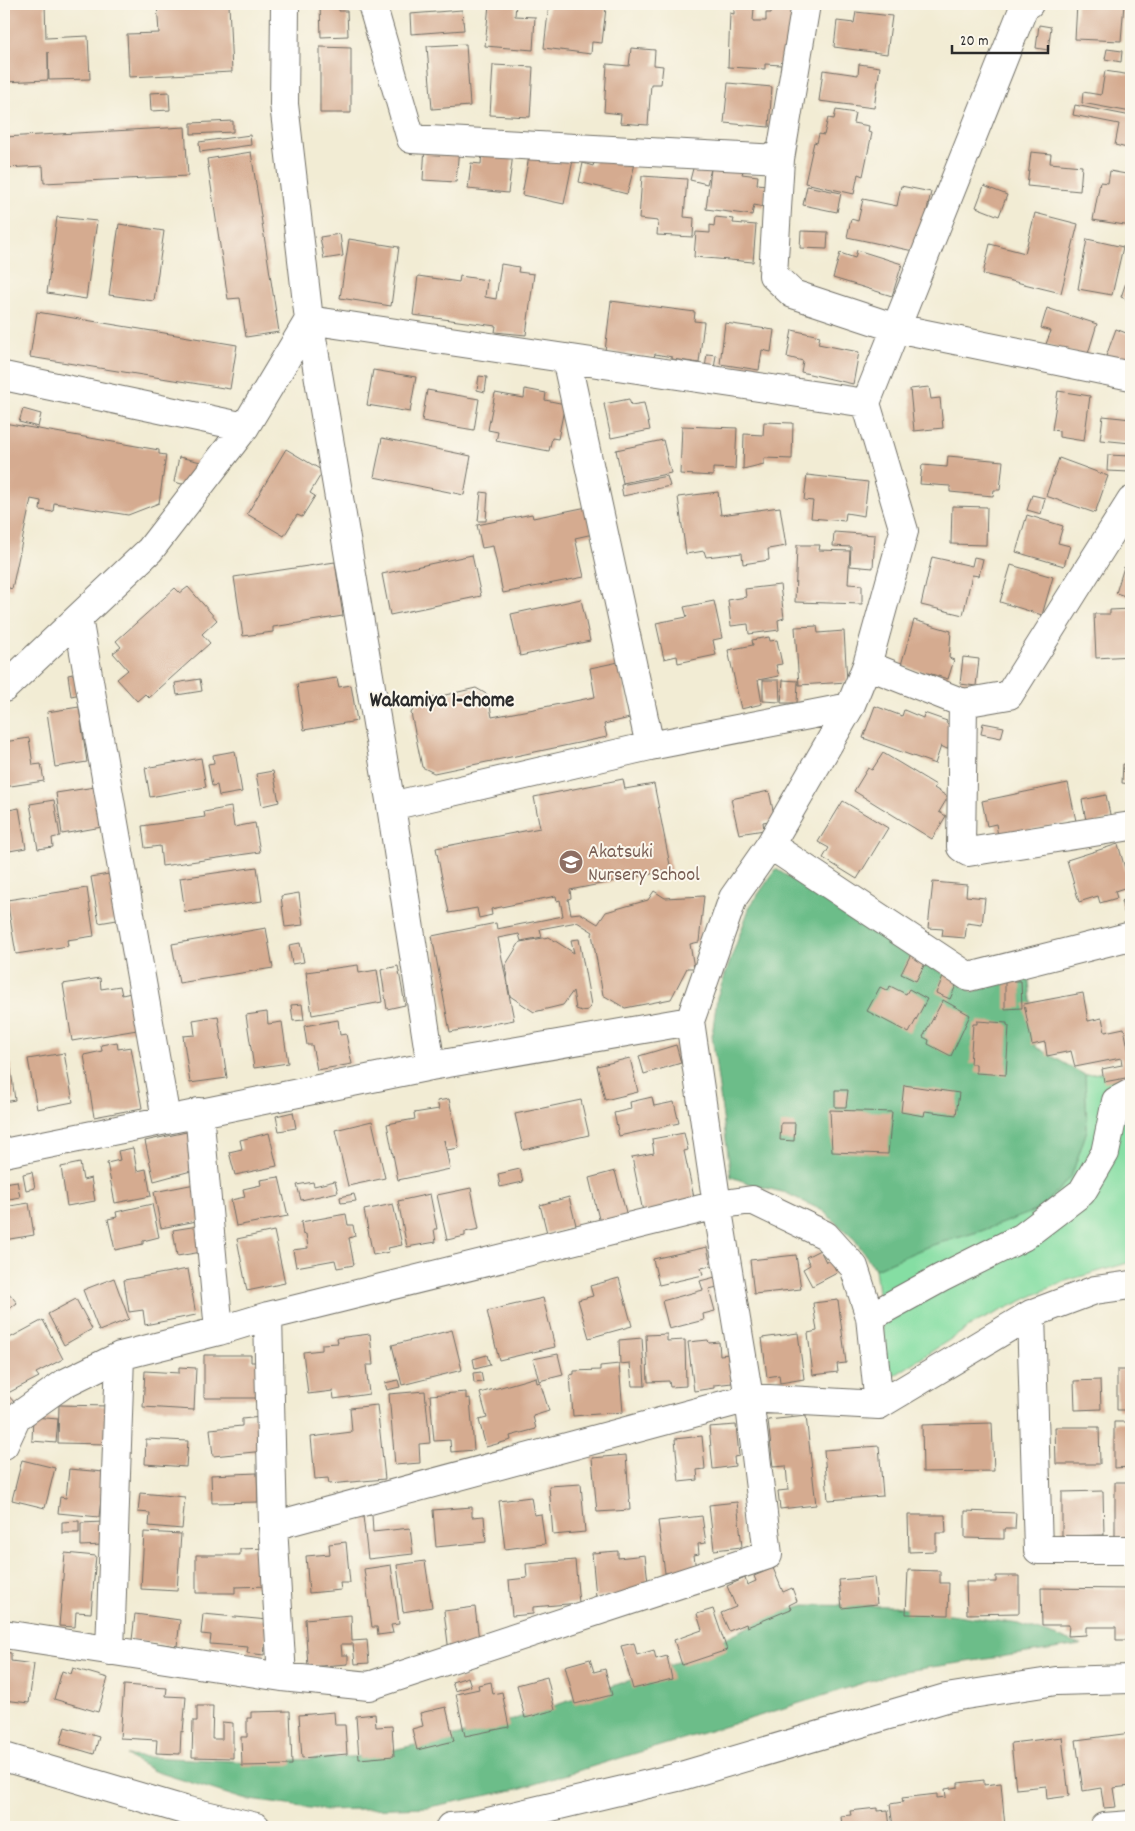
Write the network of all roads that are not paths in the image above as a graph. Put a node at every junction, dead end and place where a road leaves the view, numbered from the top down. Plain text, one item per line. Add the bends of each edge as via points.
1 (285, 4) edge
2 (372, 4) edge
3 (806, 4) edge
4 (1029, 4) edge
5 (780, 159) junction
6 (309, 320) junction
7 (896, 328) junction
8 (566, 358) junction
9 (4, 376) edge
10 (1131, 376) edge
11 (866, 403) junction
12 (245, 427) junction
13 (1131, 501) edge
14 (78, 618) junction
15 (867, 665) junction
16 (4, 688) edge
17 (963, 703) junction
18 (850, 706) junction
19 (650, 746) junction
20 (391, 806) junction
21 (1131, 826) edge
22 (770, 845) junction
23 (1131, 936) edge
24 (690, 1021) junction
25 (431, 1066) junction
26 (1131, 1093) edge
27 (199, 1112) junction
28 (166, 1119) junction
29 (4, 1152) edge
30 (717, 1205) junction
31 (1131, 1285) edge
32 (1031, 1314) junction
33 (268, 1316) junction
34 (870, 1317) junction
35 (219, 1331) junction
36 (120, 1356) junction
37 (749, 1398) junction
38 (879, 1405) junction
39 (4, 1444) edge
40 (273, 1526) junction
41 (1131, 1550) edge
42 (4, 1634) edge
43 (110, 1652) junction
44 (282, 1677) junction
45 (1131, 1679) edge
46 (4, 1757) edge
47 (179, 1818) edge
48 (1131, 1825) edge
49 (256, 1827) edge
50 (450, 1827) edge
51 (1104, 1827) edge

1 - 6 street via 284,104
2 - 5 street via 411,139
3 - 5 street
4 - 7 street via 1024,7
5 - 7 street via 774,274 792,294
6 - 8 street
6 - 12 street
6 - 20 street
7 - 10 street
7 - 11 street
8 - 11 street
8 - 19 street
9 - 12 street
11 - 15 street via 904,531
12 - 14 street via 150,550
13 - 17 street via 1009,695
14 - 16 street
14 - 28 street
15 - 17 street
15 - 18 street
17 - 21 street via 961,847 968,852
18 - 19 street
18 - 22 street
19 - 20 street
20 - 25 street
22 - 23 street via 969,977
22 - 24 street via 733,898
24 - 25 street
24 - 30 street
25 - 27 street
26 - 34 street via 1116,1101 1105,1153 1082,1192 1023,1237
27 - 28 street
27 - 35 street
28 - 29 street
30 - 33 street
30 - 34 street via 752,1200 825,1235 854,1267
30 - 37 street
31 - 32 street via 1095,1290
32 - 38 street
32 - 41 street via 1038,1550
33 - 35 street
33 - 40 street
34 - 38 street
35 - 36 street
36 - 39 street via 65,1383 17,1417
36 - 43 street
37 - 38 street
37 - 40 street
37 - 44 street via 768,1555 369,1686
40 - 44 street
42 - 43 street
43 - 44 street
45 - 50 street via 1056,1681 946,1698 678,1777 475,1825
46 - 47 street
47 - 49 street
48 - 51 street

